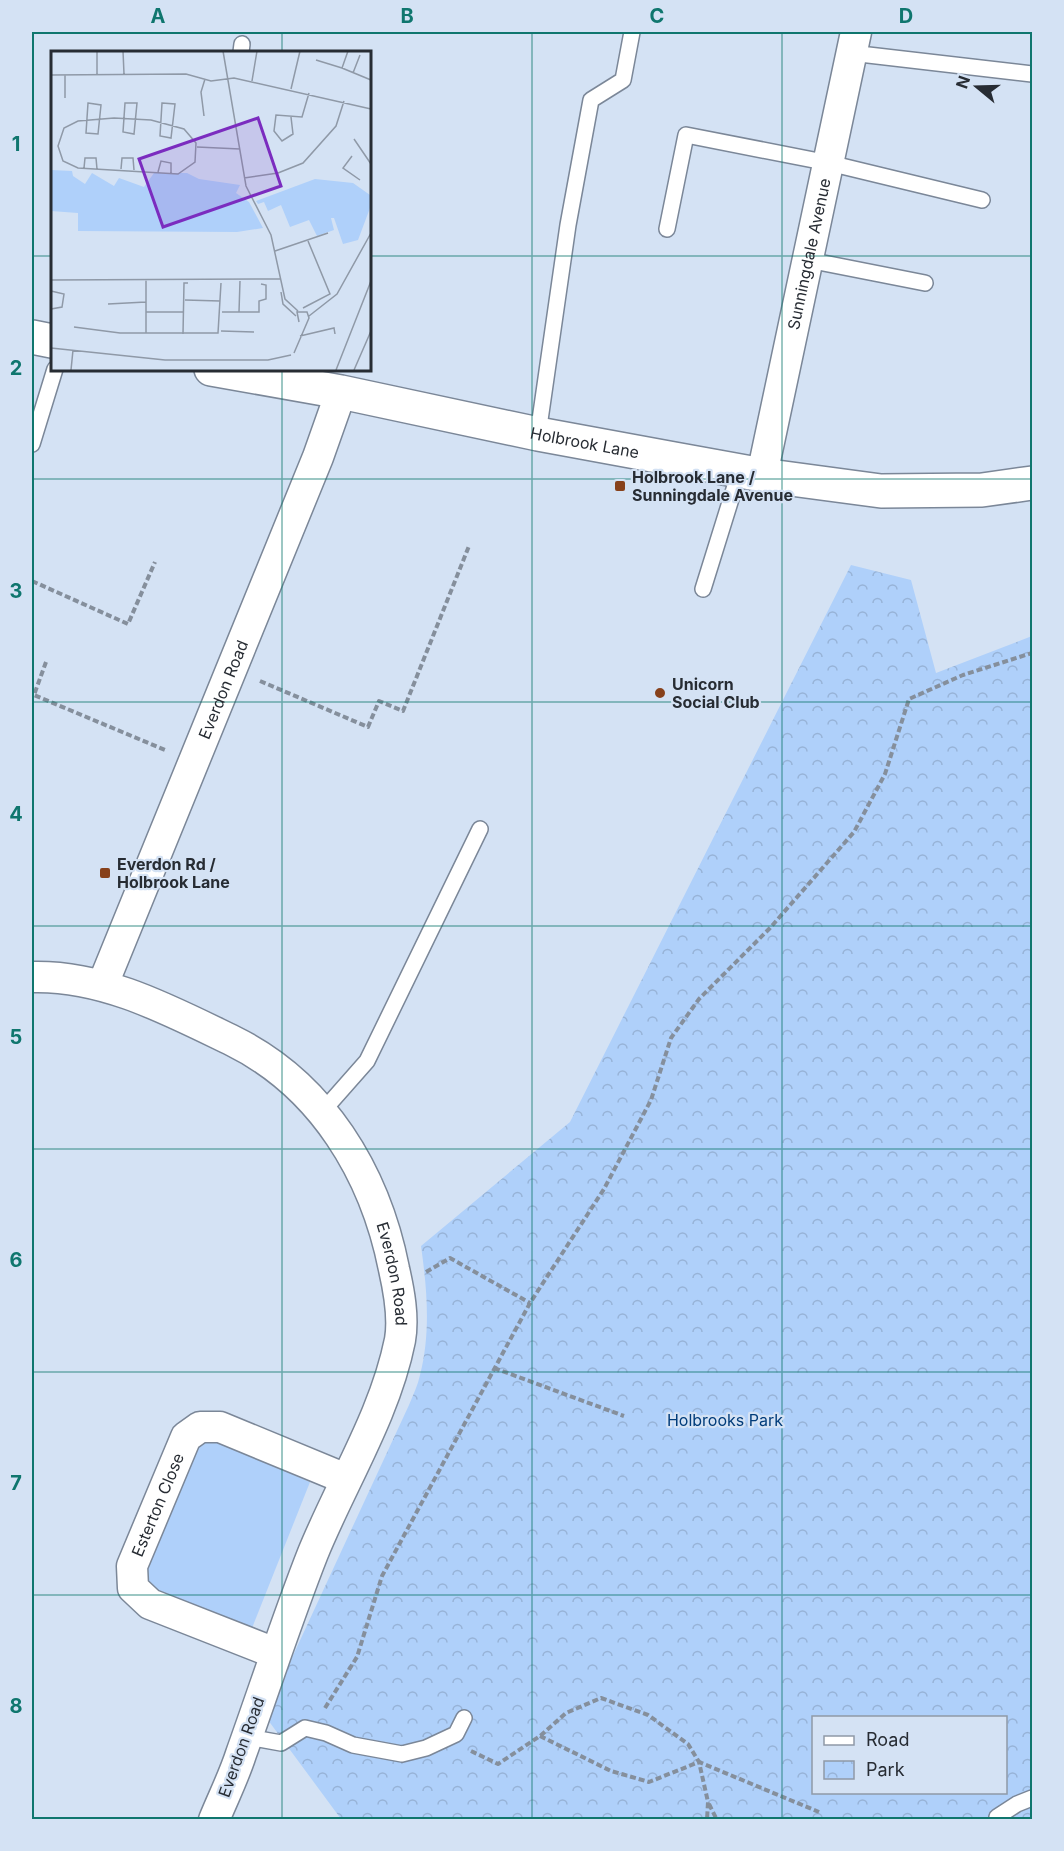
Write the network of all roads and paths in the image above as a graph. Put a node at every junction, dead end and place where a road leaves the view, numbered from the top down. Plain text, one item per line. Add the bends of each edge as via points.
1 (632, 32) edge
2 (854, 42) edge
3 (1032, 74) edge
4 (828, 163) junction
5 (982, 200) dead end
6 (667, 230) dead end
7 (808, 260) junction
8 (925, 283) dead end
9 (32, 337) edge
10 (51, 340) edge
11 (56, 370) edge
12 (217, 370) edge
13 (341, 392) junction
14 (538, 434) junction
15 (32, 444) edge
16 (751, 472) junction
17 (1032, 483) edge
18 (469, 546) dead end
19 (155, 562) dead end
20 (32, 581) edge
21 (703, 588) dead end
22 (1032, 653) edge
23 (46, 662) dead end
24 (232, 669) junction
25 (194, 762) junction
26 (480, 829) dead end
27 (32, 977) edge
28 (103, 984) junction
29 (322, 1112) junction
30 (396, 1280) junction
31 (530, 1303) junction
32 (494, 1368) junction
33 (624, 1416) dead end
34 (346, 1479) junction
35 (275, 1653) junction
36 (464, 1718) dead end
37 (305, 1728) junction
38 (456, 1734) junction
39 (540, 1736) junction
40 (247, 1737) junction
41 (699, 1762) junction
42 (1032, 1798) edge
43 (708, 1802) junction
44 (819, 1812) dead end
45 (997, 1817) dead end
46 (214, 1820) edge
47 (707, 1820) edge
48 (717, 1820) edge

1 - 14 lane via 623,80 591,100 568,225
2 - 3 lane
2 - 4 street, Sunningdale Avenue
4 - 5 lane
4 - 6 lane via 686,135
4 - 7 street, Sunningdale Avenue
7 - 8 lane
7 - 16 street, Sunningdale Avenue
9 - 10 street
11 - 15 lane
12 - 13 street, Holbrook Lane
13 - 14 street, Holbrook Lane
13 - 24 street, Everdon Road
14 - 16 street, Holbrook Lane
16 - 17 street, Holbrook Lane via 881,491 982,490
16 - 21 lane
18 - 24 path via 403,711 379,701 368,727
19 - 20 path via 128,624
22 - 31 path via 963,675 909,699 885,774 854,832 770,928 699,999 671,1038 651,1100 604,1189
23 - 25 path via 34,695
24 - 25 street, Everdon Road
25 - 28 street, Everdon Road
26 - 29 lane via 367,1061
27 - 28 street, Everdon Road
28 - 29 street, Everdon Road via 162,1006 258,1053 306,1092
29 - 30 street, Everdon Road via 370,1189 387,1234
30 - 31 path via 427,1272 450,1258
30 - 34 street, Everdon Road via 401,1336 388,1387
31 - 32 path
32 - 33 path
32 - 37 path via 382,1576 357,1658 326,1707
34 - 35 street, Everdon Road
34 - 35 street, Esterton Close via 220,1427 200,1427 186,1437 132,1566 133,1588 150,1604
35 - 40 street, Everdon Road
36 - 38 lane
37 - 38 lane via 353,1745 402,1754
37 - 40 lane via 281,1743
38 - 39 path via 474,1754 498,1764
39 - 41 path via 610,1771 649,1782
39 - 41 path via 566,1713 601,1698 648,1715 688,1744
40 - 46 street, Everdon Road
41 - 43 path
41 - 44 path
42 - 45 lane
43 - 47 path
43 - 48 path

